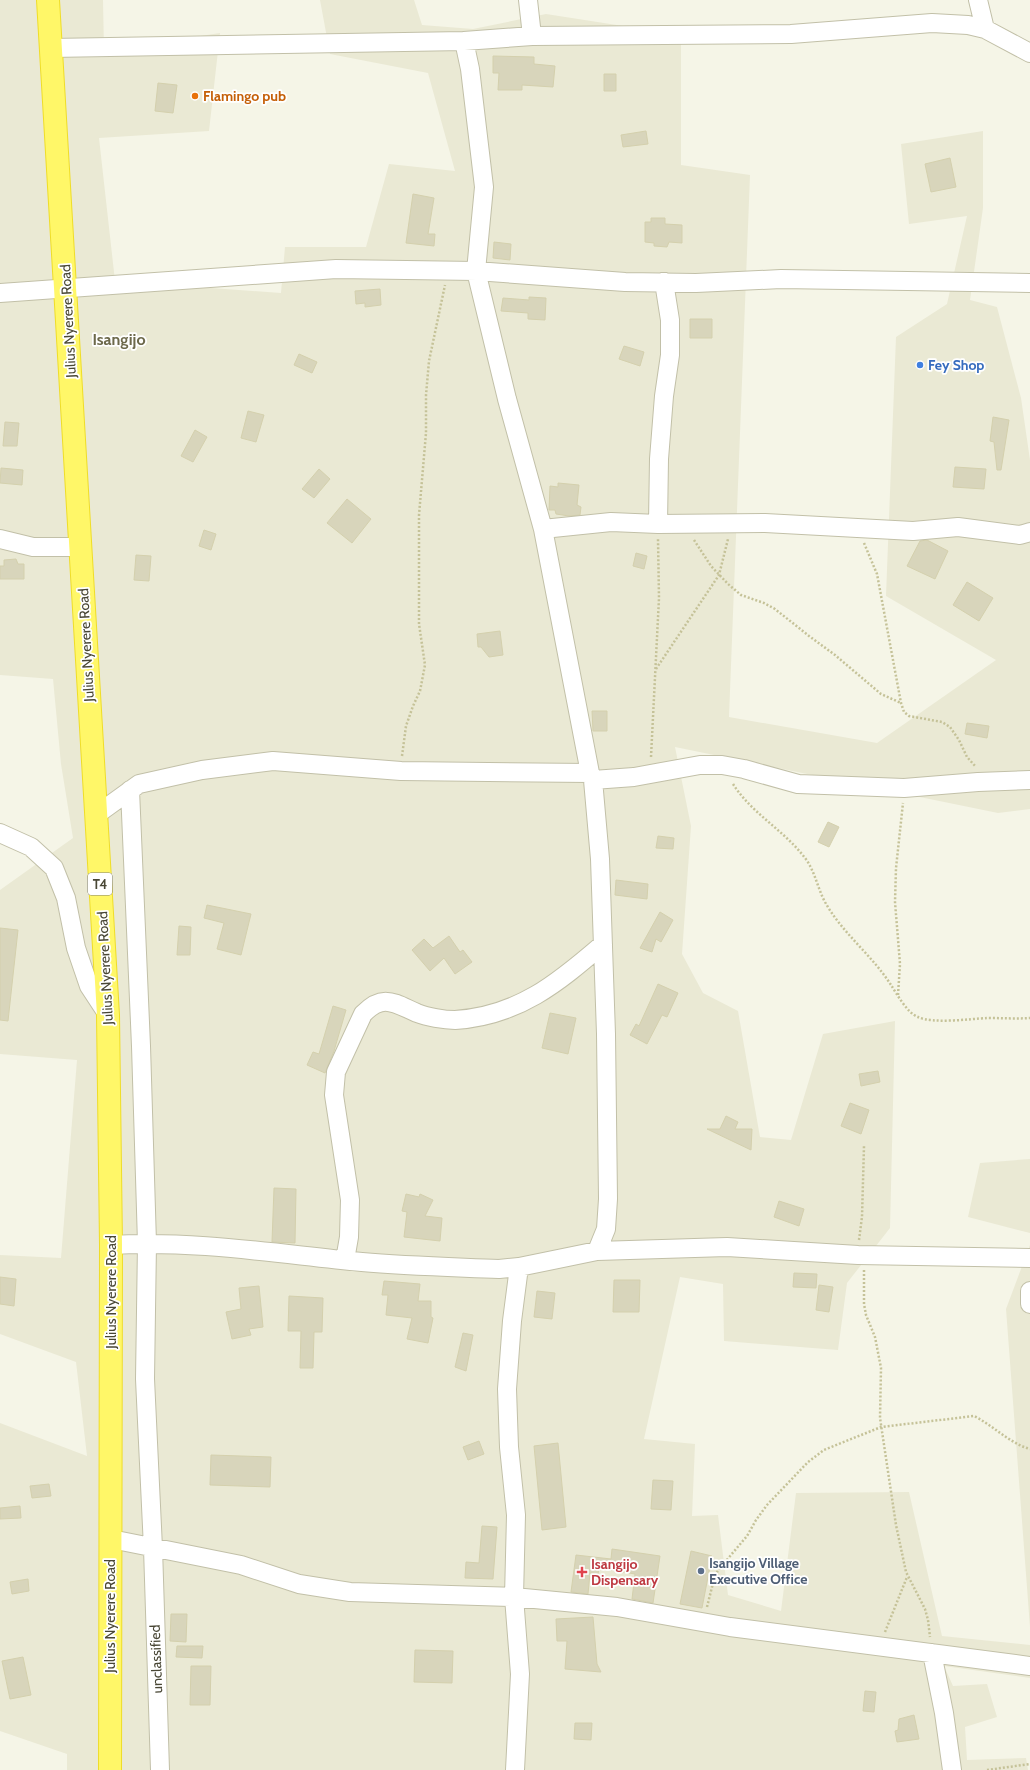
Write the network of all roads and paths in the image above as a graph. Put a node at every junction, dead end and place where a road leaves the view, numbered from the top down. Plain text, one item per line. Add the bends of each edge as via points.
1 (48, 0) edge
2 (528, 0) edge
3 (978, 0) edge
4 (985, 29) junction
5 (532, 36) junction
6 (464, 41) junction
7 (51, 48) junction
8 (1030, 54) edge
9 (449, 271) junction
10 (476, 271) junction
11 (664, 282) junction
12 (1030, 283) edge
13 (66, 288) junction
14 (0, 293) edge
15 (682, 523) junction
16 (741, 523) junction
17 (658, 524) junction
18 (543, 528) junction
19 (858, 529) junction
20 (1030, 532) edge
21 (0, 539) edge
22 (81, 547) junction
23 (719, 575) junction
24 (656, 670) junction
25 (901, 703) junction
26 (722, 765) junction
27 (401, 771) junction
28 (650, 774) junction
29 (591, 777) junction
30 (1030, 780) edge
31 (990, 782) junction
32 (904, 788) junction
33 (130, 790) junction
34 (96, 815) junction
35 (0, 833) edge
36 (603, 944) junction
37 (898, 995) junction
38 (108, 1016) junction
39 (1030, 1018) edge
40 (864, 1146) dead end
41 (606, 1229) junction
42 (147, 1242) junction
43 (111, 1245) junction
44 (597, 1251) junction
45 (618, 1251) junction
46 (861, 1255) junction
47 (1030, 1258) edge
48 (345, 1260) junction
49 (520, 1267) junction
50 (1030, 1291) edge
51 (1030, 1304) edge
52 (881, 1427) junction
53 (1030, 1449) edge
54 (111, 1539) junction
55 (153, 1548) junction
56 (907, 1577) junction
57 (514, 1597) junction
58 (703, 1622) junction
59 (878, 1646) junction
60 (932, 1653) junction
61 (1030, 1666) edge
62 (1030, 1764) edge
63 (110, 1770) edge
64 (160, 1770) edge
65 (515, 1770) edge
66 (952, 1770) edge
67 (987, 1770) edge

1 - 7 highway, Julius Nyerere Road / T4
2 - 5 street
3 - 4 street
4 - 5 street via 968,25 932,23 791,34
4 - 8 street
5 - 6 street
6 - 7 street
6 - 10 street via 470,69 484,187
7 - 13 highway, Julius Nyerere Road / T4
9 - 10 street
9 - 13 street via 336,269
9 - 27 path via 429,361 426,395 418,577 419,624 425,665 420,691 406,726
10 - 11 street via 624,282
10 - 18 street via 507,399
11 - 12 street via 781,279
11 - 17 street via 670,320 670,355 659,460
13 - 14 street
13 - 22 highway, Julius Nyerere Road / T4
15 - 16 street
15 - 17 street
15 - 23 path
16 - 19 street
16 - 23 path via 728,539
17 - 18 street via 611,522
17 - 24 path via 659,598
18 - 29 street
19 - 20 street via 913,531 958,527 1020,535
19 - 25 path via 877,574
21 - 22 street via 33,547
22 - 34 highway, Julius Nyerere Road / T4
23 - 24 path
23 - 25 path via 741,595 775,609 836,655 881,694
24 - 28 path
25 - 31 path via 904,712 909,716 942,722 950,727 967,757
26 - 28 street via 700,765
26 - 32 street via 798,784
26 - 37 path via 750,807 805,857 825,902 852,940 875,962
27 - 29 street
27 - 33 street via 273,761 202,770 139,784
28 - 29 street
29 - 36 street via 600,860
30 - 31 street
31 - 32 street
32 - 37 path via 895,902 900,964
33 - 34 street
33 - 42 street, unclassified
34 - 38 highway, Julius Nyerere Road / T4
35 - 38 street via 31,848 54,868 66,898 76,948 88,986
36 - 41 street via 607,1079
36 - 48 street via 556,983 528,1000 500,1011 454,1020 417,1013 400,1004 378,1002 363,1014 336,1072 334,1095 350,1200 349,1237
37 - 39 path via 918,1017 948,1020
38 - 43 highway, Julius Nyerere Road / T4
40 - 46 path
41 - 44 street
41 - 45 street via 610,1244
42 - 43 street
42 - 48 street
42 - 55 street, unclassified via 145,1379
43 - 54 highway, Julius Nyerere Road / T4
44 - 45 street
44 - 49 street
45 - 46 street via 727,1247
46 - 47 street
46 - 52 path via 864,1304 875,1337 881,1368
48 - 49 street via 499,1269
49 - 57 street via 512,1322 507,1389 509,1447 516,1515
50 - 51 street
52 - 53 path via 974,1416 1005,1437
52 - 56 path
52 - 58 path via 824,1450 808,1462 768,1505 715,1575
54 - 55 street
54 - 63 highway, Julius Nyerere Road / T4
55 - 57 street via 241,1565 299,1584 350,1592
55 - 64 street, unclassified
56 - 59 path
56 - 60 path via 925,1609
57 - 58 street via 617,1607
57 - 65 street via 520,1674
58 - 59 street
59 - 60 street
60 - 61 street
60 - 66 street
62 - 67 path

